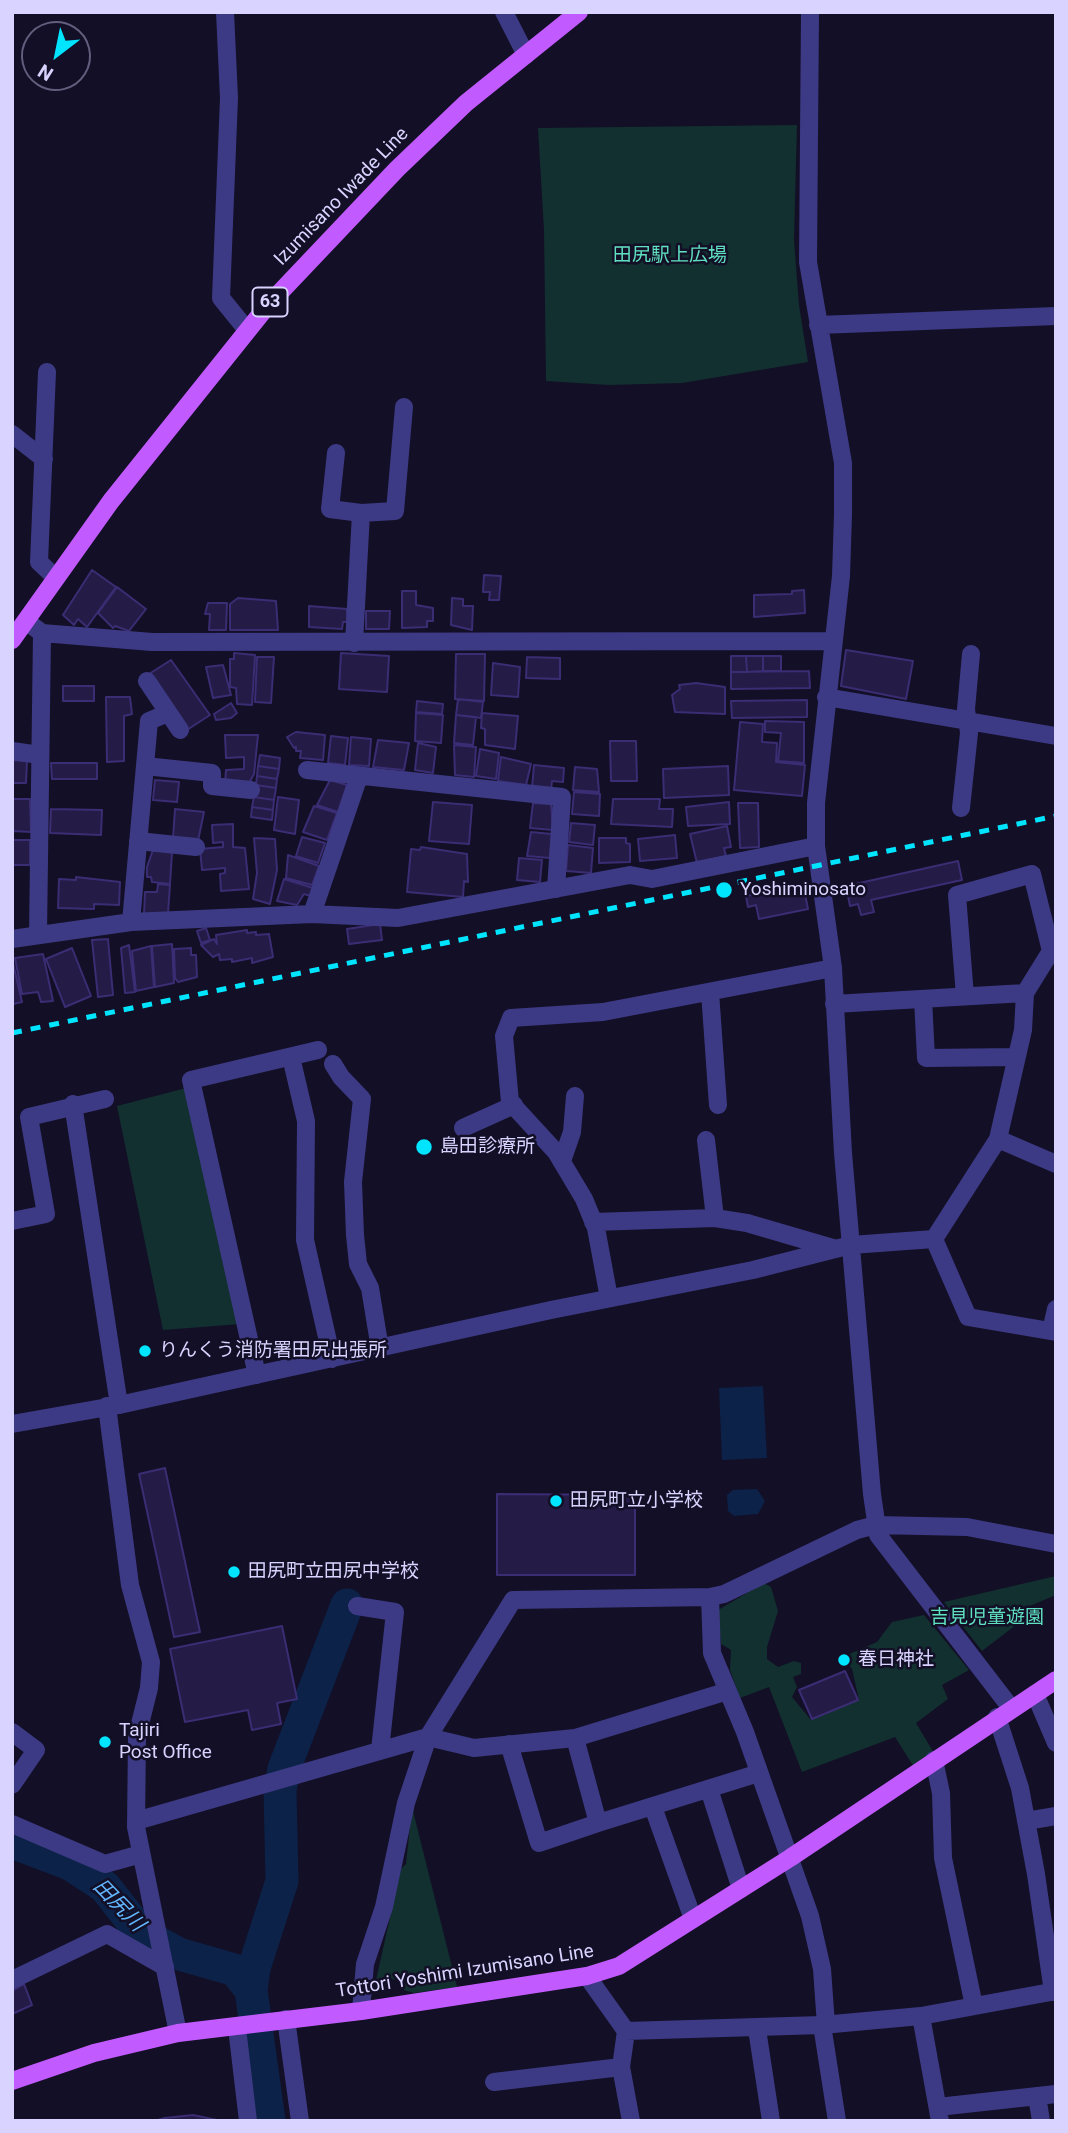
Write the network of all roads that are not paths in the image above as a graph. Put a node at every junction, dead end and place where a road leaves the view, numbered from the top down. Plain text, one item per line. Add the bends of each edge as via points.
1 (225, 12) edge
2 (504, 12) edge
3 (579, 12) edge
4 (810, 12) edge
5 (526, 55) junction
6 (1056, 316) edge
7 (818, 325) junction
8 (247, 330) junction
9 (47, 372) dead end
10 (404, 407) dead end
11 (12, 434) edge
12 (336, 453) dead end
13 (44, 459) junction
14 (361, 513) junction
15 (57, 578) junction
16 (26, 621) junction
17 (42, 633) junction
18 (12, 640) edge
19 (832, 641) junction
20 (355, 643) junction
21 (971, 654) dead end
22 (147, 681) dead end
23 (826, 697) junction
24 (168, 713) junction
25 (967, 719) junction
26 (180, 730) dead end
27 (1056, 736) edge
28 (12, 751) edge
29 (40, 755) junction
30 (145, 766) junction
31 (307, 770) dead end
32 (359, 776) junction
33 (251, 790) dead end
34 (961, 808) dead end
35 (138, 841) junction
36 (816, 846) junction
37 (195, 847) dead end
38 (556, 889) junction
39 (312, 914) junction
40 (131, 922) junction
41 (38, 935) junction
42 (12, 939) edge
43 (1054, 947) edge
44 (833, 968) junction
45 (710, 992) junction
46 (1025, 993) junction
47 (965, 996) junction
48 (923, 999) junction
49 (834, 1004) junction
50 (318, 1051) dead end
51 (1017, 1056) junction
52 (291, 1057) junction
53 (333, 1065) dead end
54 (575, 1096) dead end
55 (105, 1099) dead end
56 (73, 1104) junction
57 (514, 1105) junction
58 (718, 1105) dead end
59 (20, 1119) edge
60 (463, 1128) dead end
61 (998, 1139) junction
62 (706, 1140) dead end
63 (562, 1161) junction
64 (1056, 1164) edge
65 (715, 1218) junction
66 (12, 1221) edge
67 (593, 1222) junction
68 (934, 1239) junction
69 (843, 1247) junction
70 (609, 1298) junction
71 (1056, 1309) edge
72 (1053, 1332) edge
73 (380, 1349) junction
74 (332, 1359) junction
75 (257, 1375) junction
76 (113, 1405) junction
77 (12, 1424) edge
78 (876, 1525) junction
79 (1056, 1544) edge
80 (710, 1597) junction
81 (357, 1606) dead end
82 (1056, 1680) edge
83 (728, 1690) junction
84 (1035, 1694) junction
85 (1004, 1713) junction
86 (12, 1732) edge
87 (428, 1737) junction
88 (575, 1738) junction
89 (1056, 1743) edge
90 (509, 1744) junction
91 (380, 1750) junction
92 (934, 1760) junction
93 (759, 1773) junction
94 (12, 1786) edge
95 (709, 1789) junction
96 (653, 1807) junction
97 (1056, 1816) edge
98 (136, 1821) junction
99 (1026, 1821) junction
100 (598, 1823) junction
101 (12, 1824) edge
102 (141, 1854) junction
103 (790, 1858) junction
104 (741, 1889) junction
105 (693, 1920) junction
106 (165, 1968) junction
107 (587, 1976) junction
108 (12, 1980) edge
109 (1054, 1991) edge
110 (974, 2006) junction
111 (361, 2011) junction
112 (921, 2015) junction
113 (278, 2021) junction
114 (824, 2025) junction
115 (240, 2027) junction
116 (757, 2029) junction
117 (626, 2031) junction
118 (178, 2033) junction
119 (621, 2067) junction
120 (12, 2081) edge
121 (494, 2082) dead end
122 (1056, 2094) edge
123 (1037, 2096) junction
124 (939, 2114) edge
125 (248, 2121) edge
126 (300, 2121) edge
127 (631, 2121) edge
128 (771, 2121) edge
129 (837, 2121) edge
130 (1041, 2121) edge

1 - 8 street via 229,98 221,298
2 - 5 street
3 - 5 main road, Izumisano Iwade Line / 63
4 - 7 street via 808,262
5 - 8 main road, Izumisano Iwade Line / 63 via 466,103 397,169
6 - 7 street
7 - 19 street via 843,463 841,576
8 - 15 main road, Izumisano Iwade Line / 63 via 111,501
9 - 13 street
10 - 14 street via 395,511
11 - 13 street
12 - 14 street via 330,509
13 - 15 street via 39,562
14 - 20 street
15 - 16 main road, Izumisano Iwade Line / 63
16 - 17 street
16 - 18 main road, Izumisano Iwade Line / 63
17 - 20 street via 152,642
17 - 29 street
19 - 20 street
19 - 23 street
21 - 25 street
22 - 24 street
23 - 25 street
23 - 36 street
24 - 26 street
24 - 30 street via 149,721
25 - 27 street
25 - 34 street
28 - 29 street
29 - 41 street
30 - 33 street via 212,773 212,786
30 - 35 street
31 - 32 street
32 - 38 street via 562,797
32 - 39 street
35 - 37 street
35 - 40 street
36 - 38 street via 652,879 630,875
36 - 44 street
38 - 39 street via 398,918
39 - 40 street
40 - 41 street
41 - 42 street
43 - 46 street
43 - 47 street via 1032,874 957,895
44 - 45 street
44 - 49 street
45 - 57 street via 603,1012 511,1018 504,1036 510,1102
45 - 58 street
46 - 47 street
46 - 51 street
47 - 48 street
48 - 49 street
48 - 51 street via 926,1058
49 - 69 street
50 - 52 street
51 - 61 street
52 - 74 street via 306,1121 305,1240
52 - 75 street via 191,1080
53 - 73 street via 362,1099 353,1182 355,1235
54 - 63 street via 572,1132
55 - 56 street
56 - 59 street
56 - 76 street
57 - 60 street
57 - 63 street
59 - 66 street via 46,1214
61 - 64 street
61 - 68 street
62 - 65 street
63 - 67 street
65 - 67 street
65 - 69 street
67 - 70 street
68 - 69 street
68 - 72 street via 968,1317
69 - 70 street
69 - 78 street
70 - 73 street
71 - 72 street
73 - 74 street
74 - 75 street
75 - 76 street
76 - 77 street
76 - 98 street via 130,1585 150,1662 149,1688 137,1736
78 - 79 street via 967,1527
78 - 80 street
78 - 85 street via 878,1535
80 - 83 street via 712,1653
80 - 87 street via 513,1600
81 - 91 street via 395,1612
82 - 84 main road, Tottori Yoshimi Izumisano Line
83 - 88 street
83 - 93 street
84 - 85 main road, Tottori Yoshimi Izumisano Line
84 - 89 street
85 - 92 main road, Tottori Yoshimi Izumisano Line
85 - 99 street
86 - 94 street via 36,1749
87 - 90 street via 474,1748
87 - 91 street
87 - 111 street via 406,1803 384,1907 365,1964
88 - 90 street
88 - 100 street
90 - 100 street via 539,1843
91 - 98 street
92 - 103 main road, Tottori Yoshimi Izumisano Line
92 - 110 street via 941,1793 943,1858
93 - 95 street
93 - 103 street
95 - 96 street
95 - 104 street
96 - 100 street
96 - 105 street
97 - 99 street
98 - 102 street
99 - 109 street
101 - 102 street via 105,1864
102 - 106 street
103 - 104 main road, Tottori Yoshimi Izumisano Line
103 - 114 street via 822,1969
104 - 105 main road, Tottori Yoshimi Izumisano Line
105 - 107 main road, Tottori Yoshimi Izumisano Line via 619,1966
106 - 108 street via 107,1934
106 - 118 street
107 - 111 main road, Tottori Yoshimi Izumisano Line
107 - 117 street
109 - 110 street
110 - 112 street
111 - 113 main road, Tottori Yoshimi Izumisano Line
112 - 114 street
112 - 124 street
113 - 115 main road, Tottori Yoshimi Izumisano Line
113 - 126 street
114 - 116 street
114 - 129 street
115 - 118 main road, Tottori Yoshimi Izumisano Line
115 - 125 street
116 - 117 street
116 - 128 street
117 - 119 street
118 - 120 main road, Tottori Yoshimi Izumisano Line via 94,2053
119 - 121 street
119 - 127 street
122 - 123 street
123 - 124 street
123 - 130 street

